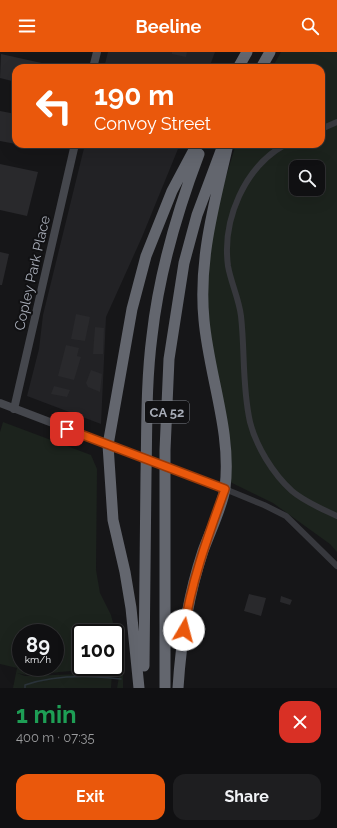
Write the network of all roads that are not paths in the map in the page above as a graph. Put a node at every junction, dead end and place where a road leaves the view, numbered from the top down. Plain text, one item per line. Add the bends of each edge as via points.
1 (97, 52) edge
2 (247, 52) edge
3 (270, 52) edge
4 (94, 64) edge
5 (240, 64) edge
6 (263, 64) edge
7 (337, 122) edge
8 (325, 127) edge
9 (74, 148) edge
10 (196, 148) edge
11 (201, 148) edge
12 (222, 148) edge
13 (227, 148) edge
14 (281, 148) edge
15 (0, 404) edge
16 (14, 409) junction
17 (108, 444) junction
18 (225, 489) junction
19 (337, 516) edge
20 (337, 566) edge
21 (139, 688) edge
22 (143, 688) edge
23 (165, 688) edge
24 (178, 688) edge

1 - 4 main road
2 - 5 highway
3 - 6 highway
7 - 8 street
9 - 16 main road, Copley Park Place
10 - 17 highway via 172,191 146,256 132,309
11 - 22 highway, CA 52 via 182,198 158,292 152,336 147,389
12 - 23 highway, CA 52 via 197,215 184,263 169,359 165,450
13 - 18 highway via 209,224 204,266 204,319 226,450
14 - 19 street via 255,170 235,204 228,240 229,267 240,314 250,421 256,440 278,475 292,491
15 - 16 main road
16 - 17 main road
17 - 18 main road
17 - 21 highway via 113,520 126,572
18 - 20 street via 286,516
18 - 24 highway via 188,603

